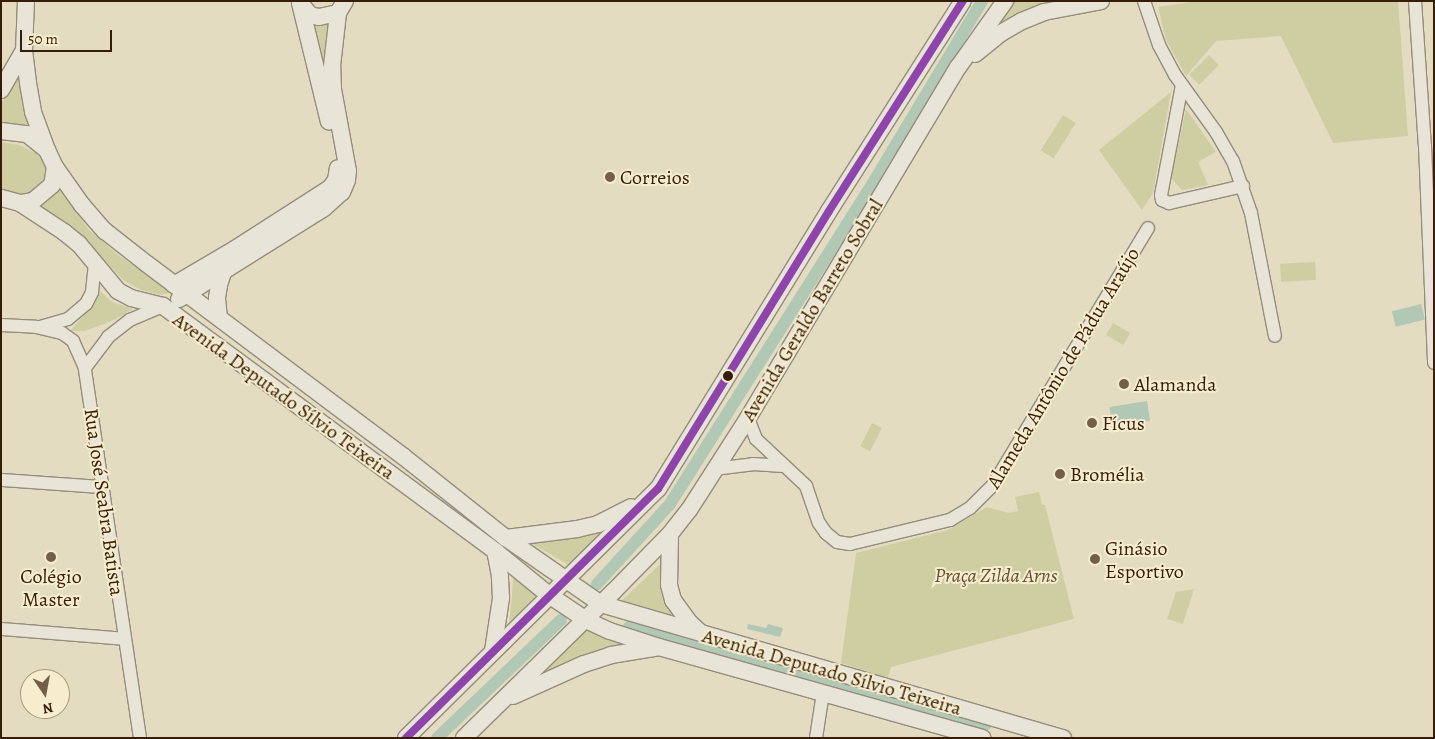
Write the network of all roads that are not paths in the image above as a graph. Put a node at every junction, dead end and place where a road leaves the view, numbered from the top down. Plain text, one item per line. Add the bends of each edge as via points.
1 (26, 1) edge
2 (963, 1) edge
3 (1005, 1) edge
4 (1144, 1) edge
5 (1415, 1) edge
6 (299, 2) edge
7 (1095, 2) edge
8 (341, 7) edge
9 (24, 50) junction
10 (959, 66) junction
11 (1182, 85) junction
12 (1, 90) edge
13 (1, 131) edge
14 (1429, 144) edge
15 (47, 150) junction
16 (55, 167) junction
17 (1243, 186) junction
18 (1, 198) edge
19 (20, 203) junction
20 (1148, 228) dead end
21 (95, 263) junction
22 (224, 270) junction
23 (174, 285) junction
24 (188, 295) junction
25 (163, 306) junction
26 (1432, 310) edge
27 (219, 318) junction
28 (1, 325) edge
29 (36, 327) junction
30 (1275, 336) dead end
31 (1434, 363) edge
32 (85, 368) junction
33 (748, 418) junction
34 (784, 466) junction
35 (714, 469) junction
36 (1, 480) edge
37 (102, 487) junction
38 (658, 489) junction
39 (670, 534) junction
40 (506, 538) junction
41 (495, 551) junction
42 (564, 580) junction
43 (549, 595) junction
44 (600, 604) junction
45 (586, 620) junction
46 (1, 629) edge
47 (703, 635) junction
48 (124, 639) junction
49 (659, 648) junction
50 (493, 651) junction
51 (823, 693) junction
52 (502, 701) junction
53 (140, 738) edge
54 (406, 738) edge
55 (464, 738) edge
56 (816, 738) edge
57 (982, 738) edge
58 (1063, 738) edge

1 - 9 main road, Avenida Deputado Sílvio Teixeira
2 - 38 main road
3 - 10 main road, Avenida Geraldo Barreto Sobral
4 - 11 street via 1159,46
5 - 14 street
6 - 8 main road via 314,17
6 - 23 main road via 338,161 336,180 330,188
7 - 10 main road via 1044,12 1022,21
8 - 22 main road via 333,58 333,88 347,157 348,180 342,192 324,208
9 - 12 main road
9 - 15 main road, Avenida Deputado Sílvio Teixeira via 33,112
10 - 33 main road, Avenida Geraldo Barreto Sobral
11 - 17 street via 1216,132
11 - 17 street via 1162,200 1168,202
13 - 15 main road via 27,134
14 - 26 street
15 - 16 main road, Avenida Deputado Sílvio Teixeira
16 - 19 main road via 52,185 33,201
16 - 23 main road, Avenida Deputado Sílvio Teixeira via 105,230
17 - 30 street
18 - 19 main road, Avenida Deputado Sílvio Teixeira
19 - 21 main road, Avenida Deputado Sílvio Teixeira via 64,232
20 - 34 street, Alameda Antônio de Pádua Araújo via 993,485 970,508 950,520 922,528 850,544 837,542 819,523 806,486
21 - 25 main road, Avenida Deputado Sílvio Teixeira via 124,295
21 - 29 street via 92,292 78,313 54,325
22 - 24 main road
22 - 27 main road via 217,298
23 - 24 main road, Avenida Deputado Sílvio Teixeira
24 - 25 main road
24 - 27 main road, Avenida Deputado Sílvio Teixeira
25 - 32 street via 130,320 108,337
25 - 41 main road, Avenida Deputado Sílvio Teixeira
26 - 31 street
27 - 40 main road, Avenida Deputado Sílvio Teixeira
28 - 29 street
29 - 32 street, Rua José Seabra Batista via 62,334 73,341
32 - 37 street, Rua José Seabra Batista
33 - 34 street, Alameda Antônio de Pádua Araújo via 756,439
33 - 35 main road, Avenida Geraldo Barreto Sobral
34 - 35 street via 753,464
35 - 39 main road, Avenida Geraldo Barreto Sobral via 690,510
36 - 37 street
37 - 48 street, Rua José Seabra Batista
38 - 40 main road via 618,516 598,524
38 - 42 main road
39 - 44 main road, Avenida Geraldo Barreto Sobral
39 - 47 main road via 669,586 673,600
40 - 42 main road, Avenida Deputado Sílvio Teixeira
41 - 43 main road, Avenida Deputado Sílvio Teixeira
41 - 50 main road via 500,598
42 - 43 main road
42 - 44 main road, Avenida Deputado Sílvio Teixeira
43 - 45 main road, Avenida Deputado Sílvio Teixeira
43 - 50 main road
44 - 45 main road, Avenida Geraldo Barreto Sobral
44 - 47 main road, Avenida Deputado Sílvio Teixeira
45 - 49 main road, Avenida Deputado Sílvio Teixeira
45 - 52 main road, Avenida Geraldo Barreto Sobral
46 - 48 street
47 - 58 main road, Avenida Deputado Sílvio Teixeira
48 - 53 street, Rua José Seabra Batista
49 - 51 main road, Avenida Deputado Sílvio Teixeira
49 - 52 main road via 612,655 584,664
50 - 54 main road
51 - 56 street
51 - 57 main road, Avenida Deputado Sílvio Teixeira
52 - 55 main road, Avenida Geraldo Barreto Sobral

